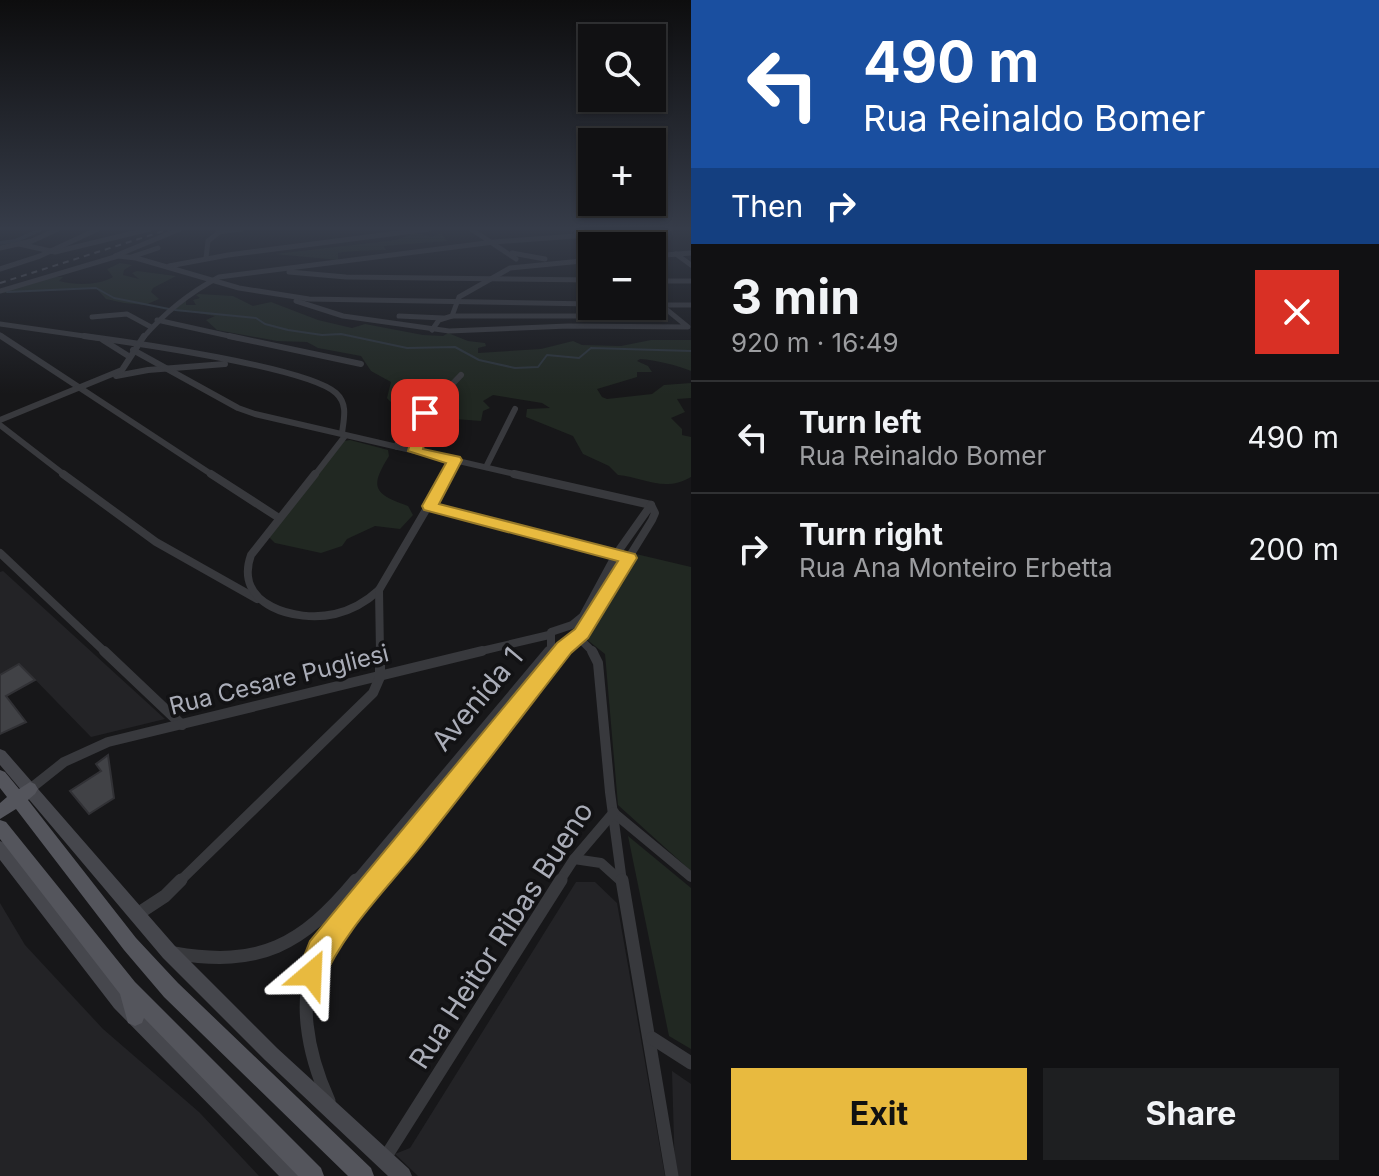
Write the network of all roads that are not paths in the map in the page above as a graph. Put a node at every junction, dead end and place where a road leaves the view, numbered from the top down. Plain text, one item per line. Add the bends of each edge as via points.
1 (23, 284) edge
2 (206, 284) edge
3 (229, 284) edge
4 (480, 284) edge
5 (0, 291) edge
6 (285, 296) junction
7 (457, 303) junction
8 (578, 304) edge
9 (666, 305) edge
10 (691, 305) edge
11 (667, 312) joint
12 (399, 316) dead end
13 (452, 316) junction
14 (517, 316) junction
15 (92, 317) dead end
16 (445, 318) junction
17 (157, 320) junction
18 (0, 324) edge
19 (151, 327) junction
20 (518, 328) junction
21 (432, 330) junction
22 (0, 335) edge
23 (99, 337) junction
24 (134, 350) junction
25 (361, 364) dead end
26 (244, 365) junction
27 (166, 368) junction
28 (461, 375) dead end
29 (111, 377) junction
30 (81, 388) junction
31 (515, 409) dead end
32 (446, 415) dead end
33 (0, 423) edge
34 (345, 436) junction
35 (397, 447) junction
36 (415, 451) junction
37 (455, 460) junction
38 (486, 467) junction
39 (651, 505) junction
40 (430, 506) junction
41 (279, 518) junction
42 (0, 553) edge
43 (617, 553) junction
44 (629, 558) junction
45 (245, 574) junction
46 (221, 583) junction
47 (379, 590) junction
48 (258, 599) junction
49 (357, 608) junction
50 (381, 617) junction
51 (549, 637) junction
52 (578, 637) junction
53 (567, 645) junction
54 (380, 677) junction
55 (182, 725) junction
56 (0, 755) edge
57 (0, 776) edge
58 (24, 795) junction
59 (0, 812) edge
60 (614, 812) junction
61 (0, 827) edge
62 (0, 848) edge
63 (574, 859) junction
64 (691, 877) edge
65 (624, 885) junction
66 (136, 915) junction
67 (169, 952) junction
68 (128, 989) junction
69 (135, 1016) junction
70 (652, 1038) junction
71 (691, 1063) edge
72 (337, 1117) junction
73 (385, 1159) junction
74 (293, 1176) edge
75 (313, 1176) edge
76 (363, 1176) edge
77 (402, 1176) edge
78 (672, 1176) edge

1 - 5 street
2 - 17 street
3 - 6 street
4 - 7 street
6 - 7 street
6 - 21 street via 334,314
7 - 8 street
7 - 13 street
9 - 10 street
11 - 14 street
11 - 20 street via 688,324
12 - 16 street
13 - 14 street
13 - 16 street
14 - 20 street
15 - 19 street via 127,314
16 - 21 street
17 - 19 street
17 - 25 street
18 - 23 street
19 - 24 street
20 - 21 street
22 - 30 street
23 - 24 street
23 - 24 street
24 - 26 street
24 - 27 street
24 - 29 street
26 - 27 street
26 - 34 street via 310,379 336,393 345,408
27 - 29 street
27 - 34 street via 238,408
28 - 35 street via 447,393 404,410 396,421
29 - 30 street
30 - 33 street
30 - 41 street
31 - 38 street
32 - 36 street via 422,415
33 - 46 street via 152,541
34 - 35 street
34 - 41 street
35 - 36 street
36 - 37 street
37 - 38 street
37 - 40 street
38 - 39 street
39 - 43 street, Avenida 1
39 - 44 street, Avenida 1 via 655,513
40 - 43 street
40 - 47 street
41 - 45 street via 248,560
42 - 55 street
43 - 44 street
43 - 51 street, Avenida 1 via 583,616
44 - 52 street, Avenida 1
45 - 46 street
45 - 48 street
46 - 48 street
47 - 49 street
47 - 50 street
48 - 49 street via 315,617
49 - 50 street
50 - 54 street
51 - 53 street
51 - 54 street, Rua Cesare Pugliesi
51 - 67 street, Avenida 1 via 551,649 317,924 277,948 249,957 209,959
52 - 53 street, Avenida 1
52 - 60 street, Rua Heitor Ribas Bueno via 598,663
53 - 72 street, Avenida 1 via 320,951 309,987 307,1028 312,1057
54 - 55 street, Rua Cesare Pugliesi
54 - 66 street via 373,693 282,785 165,896
55 - 58 street, Rua Cesare Pugliesi via 92,746
56 - 58 street
57 - 58 main road
58 - 59 main road
58 - 66 street
58 - 76 main road via 130,944
60 - 63 street, Rua Heitor Ribas Bueno
60 - 64 street
60 - 65 street
61 - 68 main road
62 - 69 street
63 - 65 street via 601,863
63 - 73 street, Rua Heitor Ribas Bueno
65 - 70 street
66 - 67 street
67 - 72 street
68 - 69 main road
68 - 75 main road
69 - 74 street
70 - 71 street
70 - 78 street
72 - 73 street
73 - 77 street

